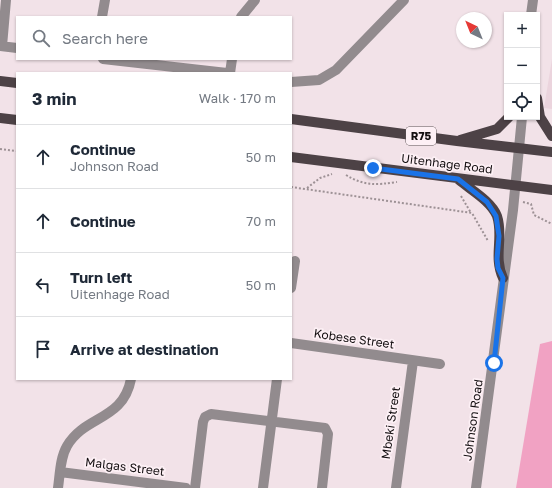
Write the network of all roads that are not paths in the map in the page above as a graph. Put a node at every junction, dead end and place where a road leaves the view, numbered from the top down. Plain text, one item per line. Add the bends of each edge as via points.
1 (6, 0) edge
2 (105, 0) edge
3 (255, 0) edge
4 (404, 0) edge
5 (533, 0) edge
6 (531, 12) edge
7 (102, 16) edge
8 (242, 16) edge
9 (1, 46) edge
10 (16, 48) edge
11 (111, 60) edge
12 (232, 60) edge
13 (218, 72) edge
14 (230, 72) edge
15 (0, 81) edge
16 (292, 82) edge
17 (16, 83) edge
18 (540, 117) edge
19 (0, 118) edge
20 (292, 119) edge
21 (16, 120) edge
22 (506, 120) edge
23 (522, 120) edge
24 (552, 136) edge
25 (457, 141) junction
26 (520, 148) junction
27 (552, 152) edge
28 (292, 157) edge
29 (458, 179) junction
30 (515, 186) junction
31 (552, 190) edge
32 (295, 261) dead end
33 (503, 278) junction
34 (292, 281) edge
35 (292, 343) edge
36 (413, 361) junction
37 (440, 364) dead end
38 (131, 380) edge
39 (277, 380) edge
40 (271, 421) junction
41 (60, 472) junction
42 (131, 484) edge
43 (58, 488) edge
44 (186, 488) edge
45 (195, 488) edge
46 (263, 488) edge
47 (322, 488) edge
48 (396, 488) edge
49 (476, 488) edge

1 - 9 street
2 - 7 street
3 - 8 street
4 - 16 street via 336,70 319,80
5 - 6 street
9 - 10 street
11 - 13 street
12 - 14 street
15 - 17 main road
18 - 24 main road
19 - 21 main road
20 - 25 main road, Uitenhage Road / R75
22 - 25 main road via 497,129
23 - 26 street, Johnson Road
25 - 26 main road, Uitenhage Road / R75
26 - 27 main road, Uitenhage Road / R75
26 - 30 street, Johnson Road
28 - 29 main road, Uitenhage Road
29 - 30 main road, Uitenhage Road
29 - 33 main road via 487,202 496,216 499,236 498,268
30 - 31 main road, Uitenhage Road
30 - 33 street, Johnson Road
32 - 34 street
33 - 49 street, Johnson Road
35 - 36 street, Kobese Street
36 - 37 street, Kobese Street
36 - 48 street, Mbeki Street
38 - 41 street via 127,396 120,405 75,435 67,446
39 - 40 street
40 - 45 street via 214,414 205,417
40 - 46 street
40 - 47 street via 322,427 328,431
41 - 42 street, Malgas Street
41 - 43 street
42 - 44 street, Malgas Street

